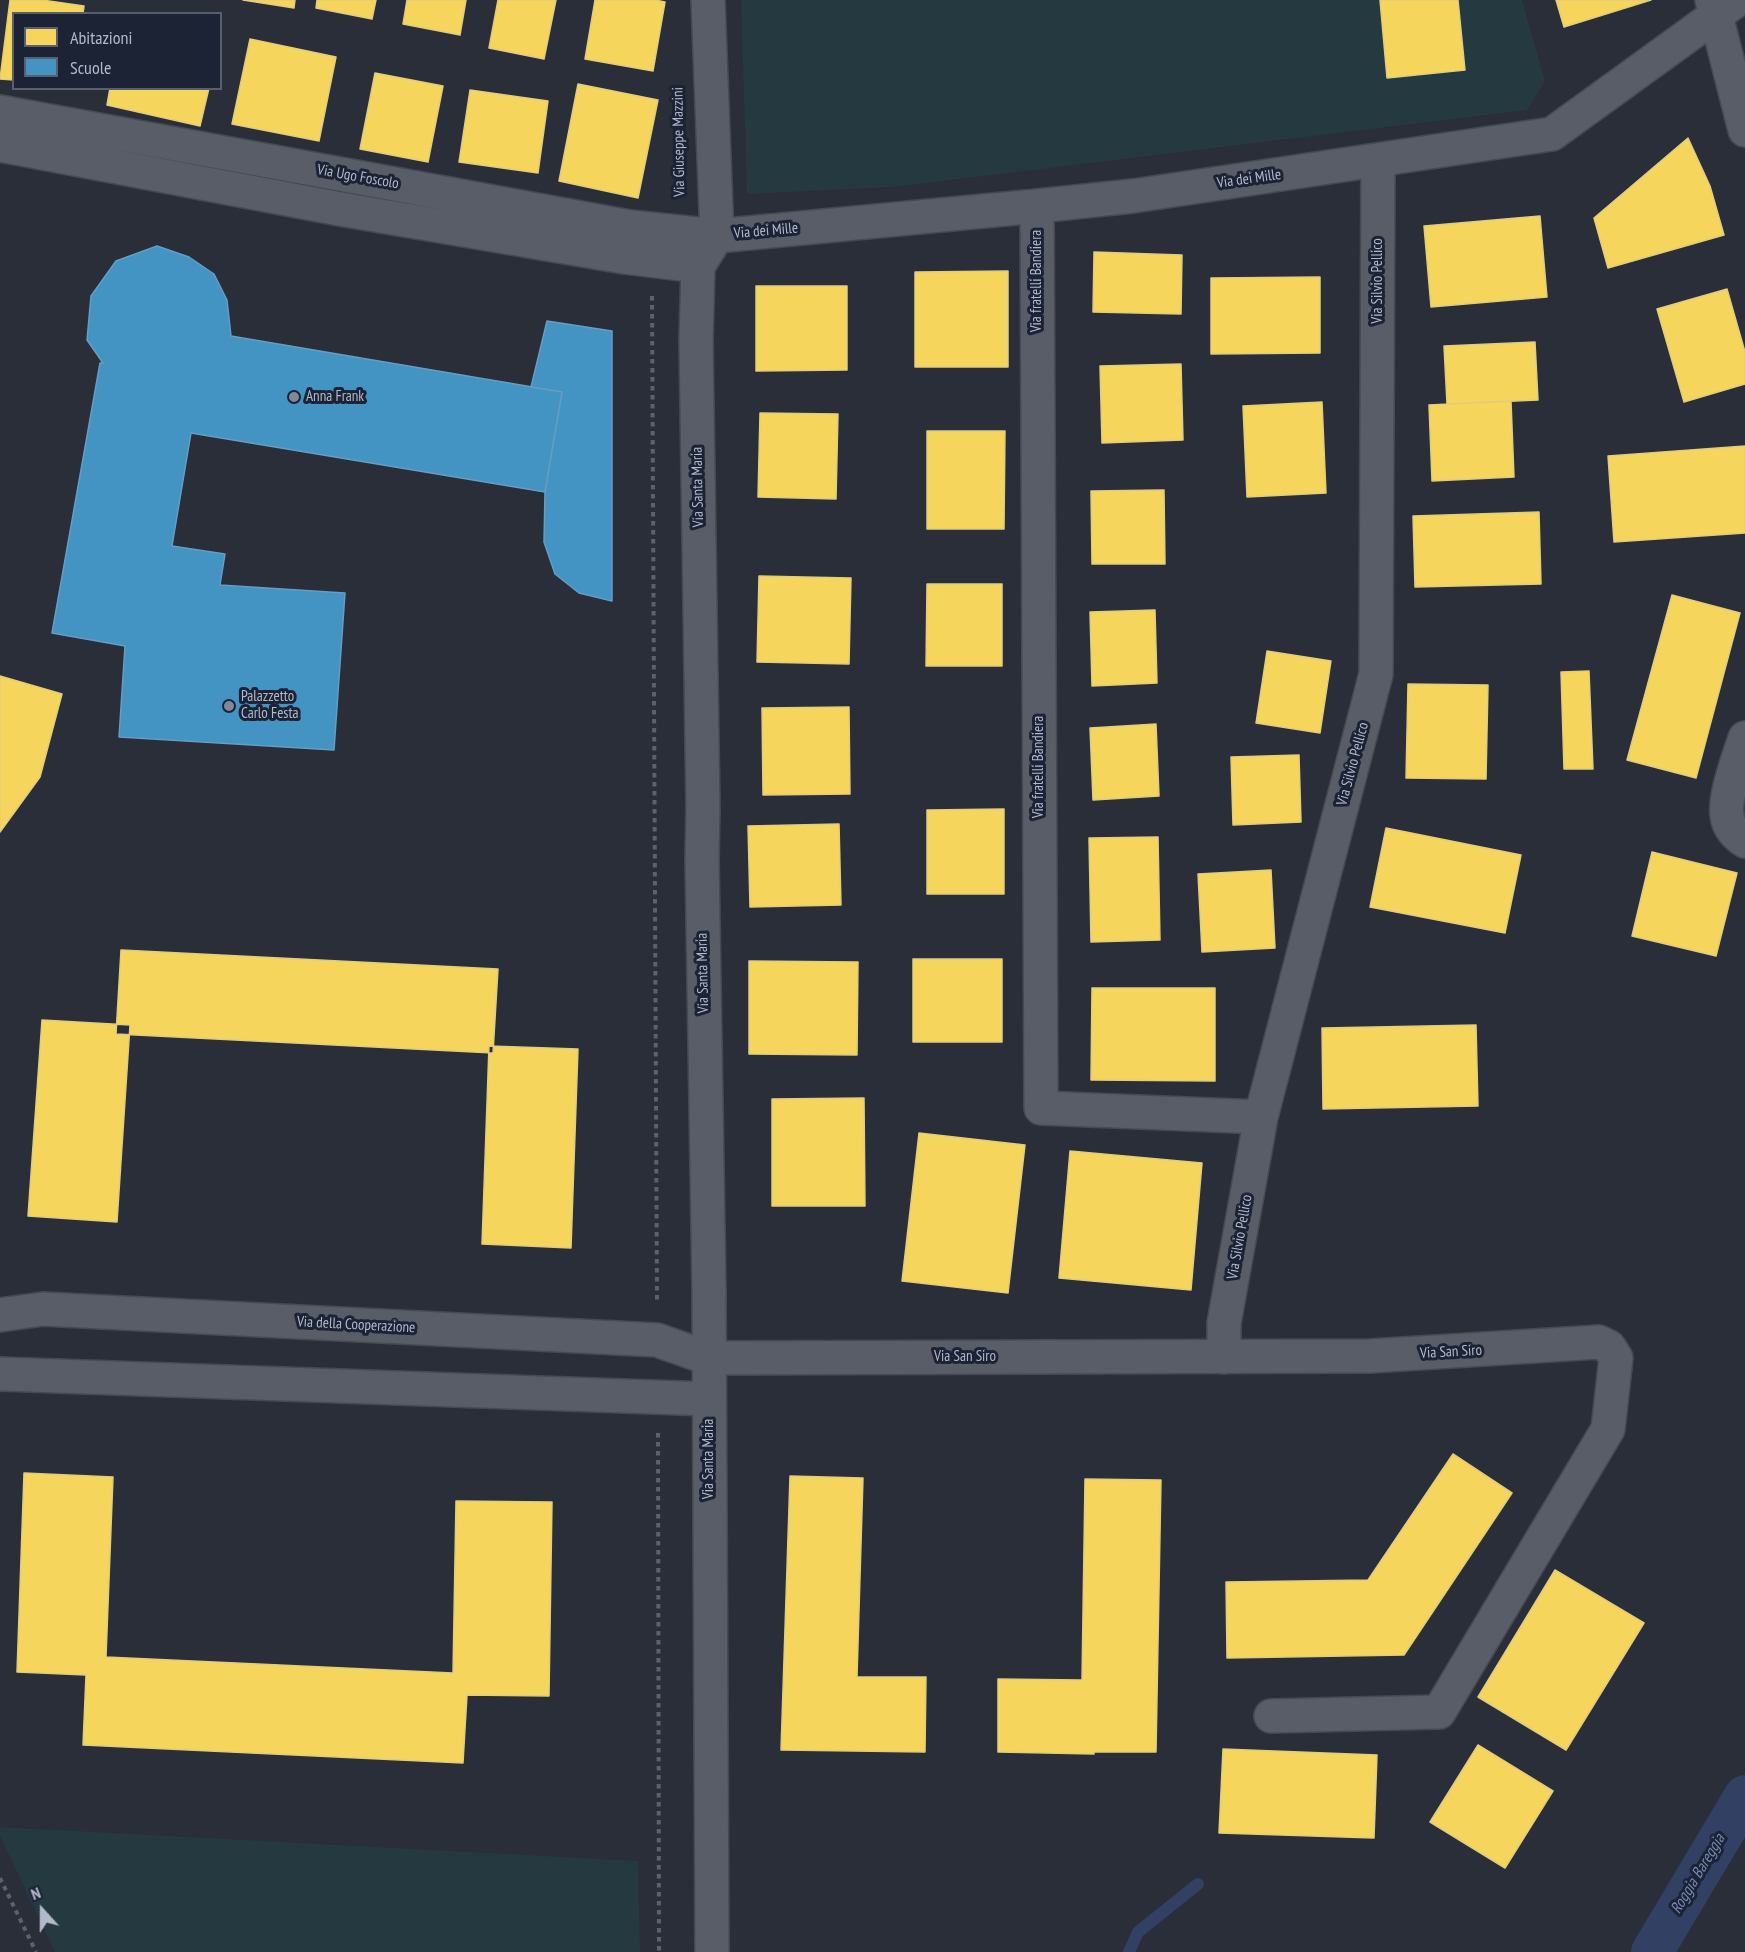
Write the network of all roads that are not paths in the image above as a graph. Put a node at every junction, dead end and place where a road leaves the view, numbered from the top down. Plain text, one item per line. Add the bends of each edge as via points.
1 (708, 0) edge
2 (1722, 5) edge
3 (0, 112) edge
4 (1745, 130) edge
5 (0, 145) edge
6 (1378, 160) junction
7 (1037, 206) junction
8 (717, 236) junction
9 (698, 266) junction
10 (1745, 738) edge
11 (1745, 841) edge
12 (1261, 1118) junction
13 (0, 1315) edge
14 (1224, 1357) junction
15 (708, 1358) junction
16 (0, 1374) edge
17 (709, 1399) junction
18 (1271, 1716) dead end
19 (712, 1952) edge

1 - 8 street
2 - 4 street
2 - 6 street, Via dei Mille via 1552,134
3 - 8 street, Via Ugo Foscolo via 630,227
5 - 9 street via 340,209
6 - 7 street, Via dei Mille
6 - 12 street, Via Silvio Pellico via 1376,674
7 - 8 street, Via dei Mille
7 - 12 street, Via fratelli Bandiera via 1041,1107
8 - 9 street
9 - 15 street, Via Santa Maria
10 - 11 street via 1727,800 1727,816 1733,831
12 - 14 street, Via Silvio Pellico via 1224,1323
13 - 15 street, Via della Cooperazione via 43,1309 657,1340
14 - 15 street, Via San Siro
14 - 18 street, Via San Siro via 1370,1356 1599,1342 1609,1347 1616,1358 1608,1429 1439,1712
15 - 17 street, Via Santa Maria
16 - 17 street
17 - 19 street, Via Santa Maria

